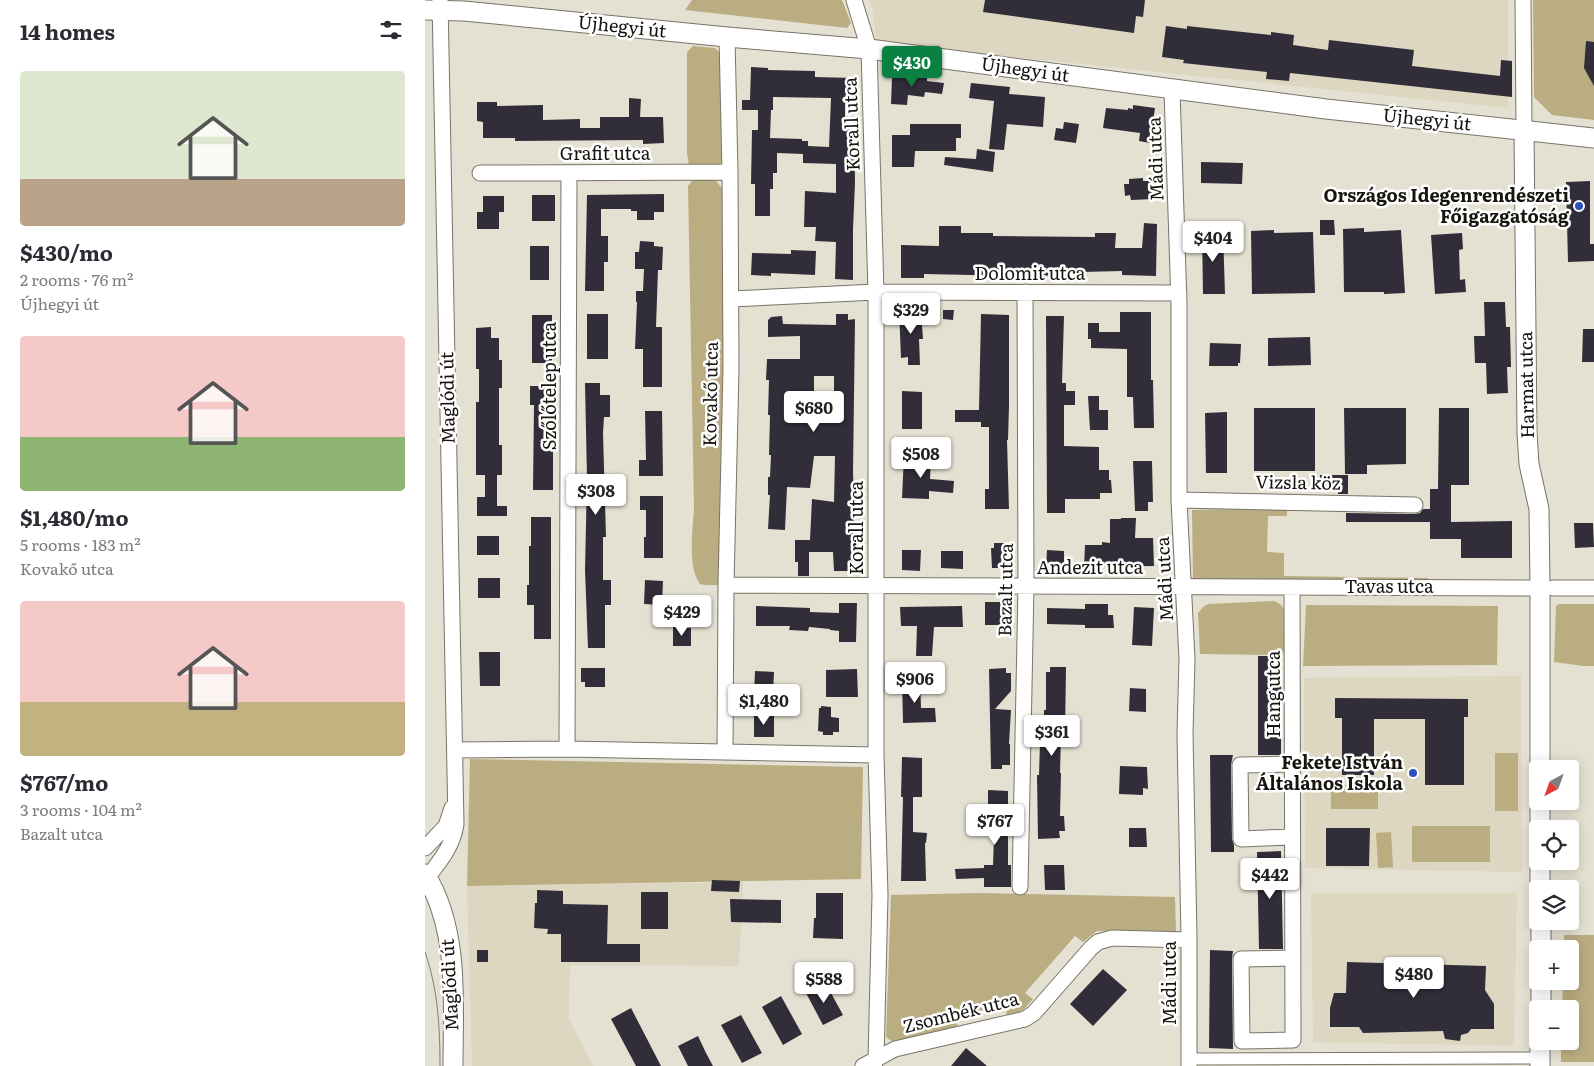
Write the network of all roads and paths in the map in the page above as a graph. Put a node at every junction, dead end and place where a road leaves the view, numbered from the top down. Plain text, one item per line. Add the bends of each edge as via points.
1 (854, 0) edge
2 (1523, 0) edge
3 (435, 7) edge
4 (727, 37) junction
5 (869, 49) junction
6 (1172, 90) junction
7 (1524, 130) junction
8 (1594, 138) edge
9 (730, 172) junction
10 (480, 173) dead end
11 (569, 173) junction
12 (876, 292) junction
13 (1025, 292) junction
14 (1179, 293) junction
15 (731, 299) junction
16 (1179, 500) junction
17 (1415, 505) dead end
18 (726, 585) junction
19 (1026, 586) junction
20 (1184, 586) junction
21 (876, 587) junction
22 (1292, 587) junction
23 (1547, 588) junction
24 (1594, 588) edge
25 (567, 749) junction
26 (455, 750) junction
27 (725, 752) junction
28 (876, 755) junction
29 (1540, 760) edge
30 (1292, 764) junction
31 (455, 797) junction
32 (1292, 837) junction
33 (425, 848) edge
34 (426, 876) edge
35 (1020, 887) dead end
36 (1189, 940) junction
37 (1293, 958) junction
38 (1189, 1062) edge
39 (1535, 1062) edge
40 (871, 1064) edge
41 (453, 1066) edge

1 - 5 street, Korall utca
2 - 7 street, Harmat utca
3 - 4 street, Újhegyi út
3 - 26 street, Maglódi út
4 - 5 street, Újhegyi út
4 - 9 street, Kovakő utca
5 - 6 street, Újhegyi út
5 - 12 street, Korall utca
6 - 7 street, Újhegyi út
6 - 14 street, Mádi utca
7 - 8 street, Újhegyi út
7 - 23 street, Harmat utca via 1527,433
9 - 11 street, Grafit utca
9 - 15 street, Kovakő utca
10 - 11 street, Grafit utca
11 - 25 street, Szőlőtelep utca
12 - 13 street, Dolomit utca
12 - 15 street, Dolomit utca
12 - 21 street, Korall utca
13 - 14 street, Dolomit utca
13 - 19 street, Bazalt utca
14 - 16 street, Mádi utca
15 - 18 street, Kovakő utca
16 - 17 street, Vizsla köz
16 - 20 street, Mádi utca
18 - 21 street, Andezit utca
18 - 27 street, Kovakő utca
19 - 20 street, Andezit utca
19 - 21 street, Andezit utca
19 - 35 street, Bazalt utca
20 - 22 street, Tavas utca
20 - 36 street, Mádi utca
21 - 28 street, Korall utca
22 - 23 street, Tavas utca
22 - 30 street, Hang utca
23 - 24 street, Tavas utca
23 - 29 street, Harmat utca
25 - 26 street
25 - 27 street
26 - 31 street, Maglódi út
27 - 28 street
28 - 40 street, Korall utca via 879,895
30 - 32 street, Hang utca
30 - 32 street via 1241,765 1241,839
31 - 33 street, Maglódi út via 445,826
31 - 34 street, Maglódi út via 455,835
32 - 37 street, Hang utca
34 - 41 street, Maglódi út via 440,906 450,944
36 - 38 street, Mádi utca
36 - 40 street, Zsombék utca via 1121,937 1101,940 1025,1019 895,1049
37 - 37 street, Hang utca via 1293,1040 1242,1041 1241,959
38 - 39 street

